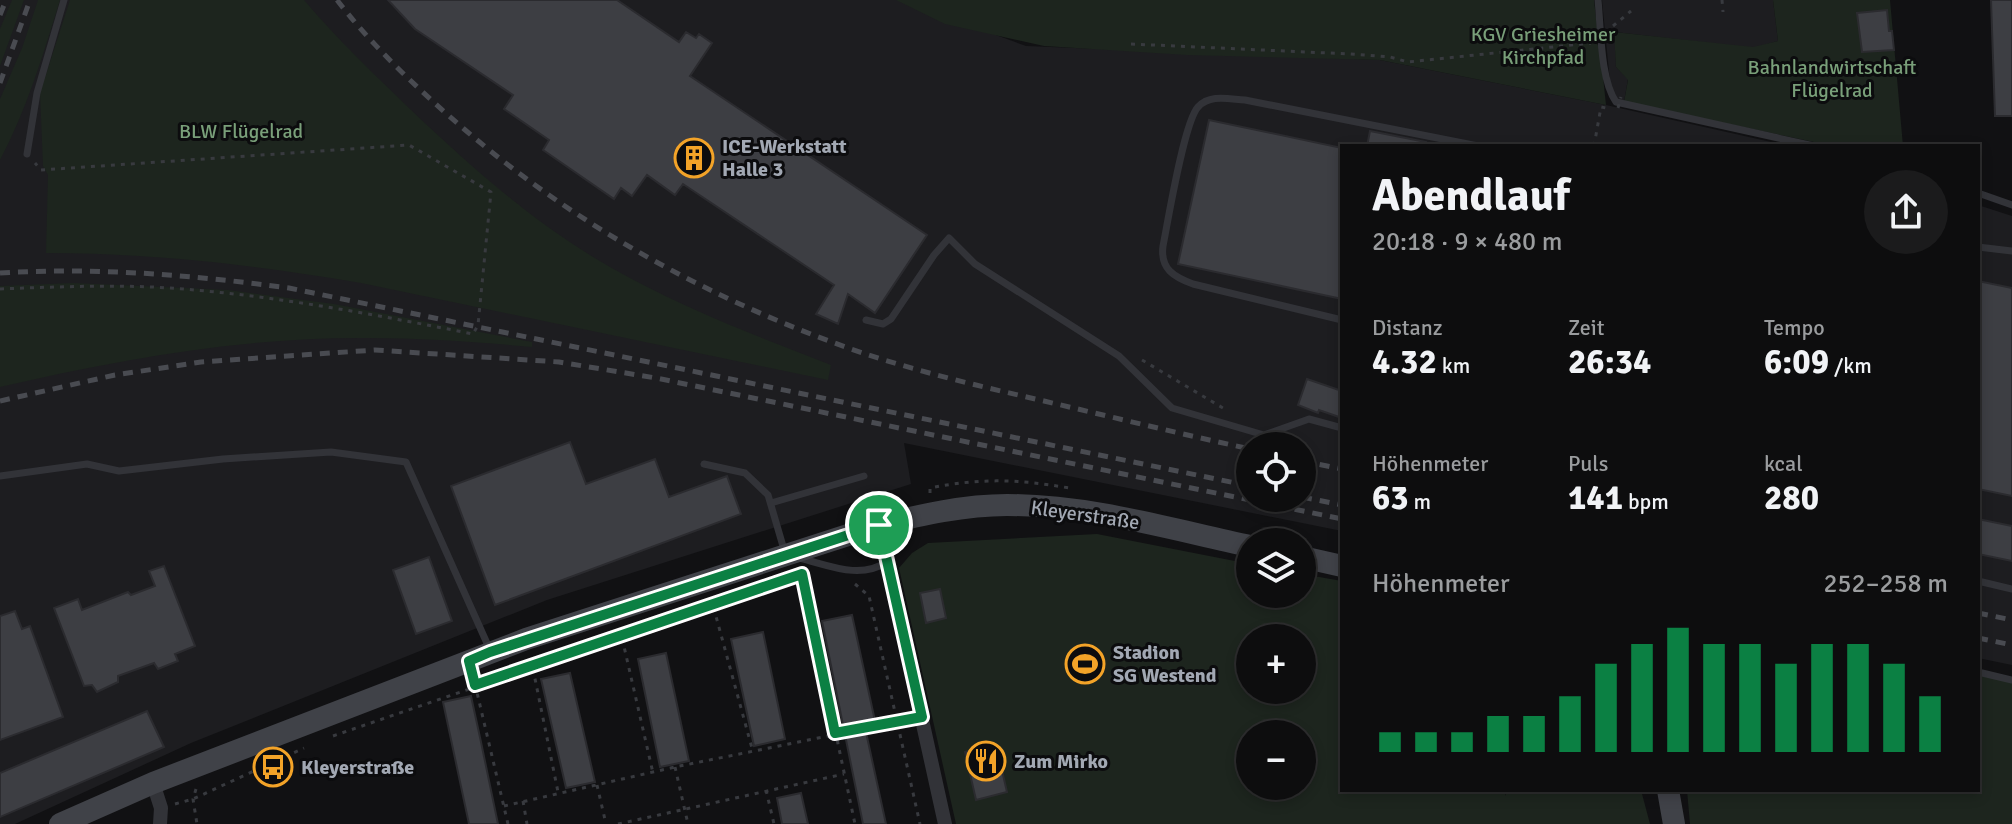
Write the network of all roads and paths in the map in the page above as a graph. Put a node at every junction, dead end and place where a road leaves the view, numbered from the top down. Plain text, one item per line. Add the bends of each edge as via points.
1 (64, 0) edge
2 (1598, 0) edge
3 (1722, 0) edge
4 (1631, 11) dead end
5 (1723, 12) dead end
6 (1602, 38) junction
7 (1131, 44) dead end
8 (1621, 97) dead end
9 (1605, 108) dead end
10 (1618, 108) dead end
11 (1468, 144) edge
12 (1594, 144) edge
13 (1805, 144) edge
14 (27, 154) joint
15 (1980, 194) edge
16 (2012, 205) edge
17 (1980, 247) edge
18 (2012, 251) edge
19 (0, 289) edge
20 (866, 320) dead end
21 (1340, 320) edge
22 (1135, 356) dead end
23 (1340, 427) edge
24 (1243, 429) junction
25 (704, 464) dead end
26 (0, 476) edge
27 (864, 476) dead end
28 (771, 503) junction
29 (879, 525) junction
30 (1236, 543) edge
31 (786, 555) junction
32 (1316, 560) edge
33 (889, 561) junction
34 (1340, 566) edge
35 (814, 572) dead end
36 (802, 574) junction
37 (707, 580) junction
38 (851, 580) dead end
39 (1980, 581) edge
40 (2012, 589) edge
41 (713, 605) junction
42 (615, 610) junction
43 (622, 637) junction
44 (526, 639) junction
45 (480, 656) junction
46 (532, 667) junction
47 (1980, 672) edge
48 (2012, 680) edge
49 (475, 685) junction
50 (922, 717) junction
51 (899, 721) junction
52 (835, 733) junction
53 (327, 738) dead end
54 (313, 744) dead end
55 (753, 752) junction
56 (204, 764) junction
57 (675, 767) junction
58 (653, 773) junction
59 (845, 774) junction
60 (153, 783) junction
61 (597, 785) junction
62 (766, 790) junction
63 (558, 792) junction
64 (1668, 792) edge
65 (193, 799) junction
66 (523, 801) junction
67 (504, 806) junction
68 (161, 808) junction
69 (684, 808) junction
70 (60, 824) edge
71 (160, 824) edge
72 (197, 824) edge
73 (508, 824) edge
74 (527, 824) edge
75 (606, 824) edge
76 (618, 824) edge
77 (688, 824) edge
78 (774, 824) edge
79 (855, 824) edge
80 (920, 824) edge
81 (945, 824) edge
82 (1674, 824) edge

1 - 14 lane via 37,93
2 - 6 lane
3 - 5 path
4 - 6 path
6 - 7 path via 1408,62 1350,54
6 - 13 lane via 1616,102
8 - 10 path, bridge
9 - 12 path via 1601,107
11 - 21 lane via 1245,100 1214,98 1199,105 1187,131 1163,246 1166,269 1193,284
14 - 19 path via 41,170 409,145 491,192 480,315 473,334 229,293 137,287
15 - 16 lane
17 - 18 lane
20 - 24 lane via 883,324 891,319 949,238 975,264 1119,356 1172,408
22 - 24 path via 1235,415
23 - 24 lane via 1309,419 1272,434
25 - 28 lane via 745,473
26 - 45 lane via 87,464 119,471 331,452 406,462
27 - 28 lane
28 - 31 lane
29 - 30 street, Kleyerstraße via 1005,505 1070,509
29 - 31 street, Kleyerstraße
29 - 33 street
31 - 33 lane via 855,571 873,571
31 - 37 street, Kleyerstraße
32 - 34 street
33 - 50 street
35 - 36 path
36 - 41 path
36 - 52 path
37 - 41 path
37 - 42 street, Kleyerstraße
38 - 51 path via 869,596
39 - 40 lane
41 - 43 path
41 - 55 path
42 - 43 path
42 - 44 street, Kleyerstraße
43 - 46 path
43 - 58 path
44 - 45 street, Kleyerstraße
44 - 46 path
45 - 49 path
45 - 56 street, Kleyerstraße
46 - 49 path
46 - 63 path
47 - 48 lane
49 - 53 path
49 - 67 path
50 - 51 path
50 - 81 street
51 - 52 path
51 - 80 path
52 - 55 path
52 - 59 path
54 - 65 path
55 - 57 path
56 - 60 street, Kleyerstraße
56 - 65 path
57 - 58 path
57 - 69 path
58 - 61 path
59 - 62 path
59 - 79 path
60 - 68 street
60 - 70 street, Kleyerstraße
61 - 63 path
61 - 75 path
62 - 69 path
62 - 78 path
63 - 66 path
64 - 82 street
65 - 68 path
65 - 72 path
66 - 67 path
66 - 74 path
67 - 73 path
68 - 71 street
69 - 76 path
69 - 77 path

